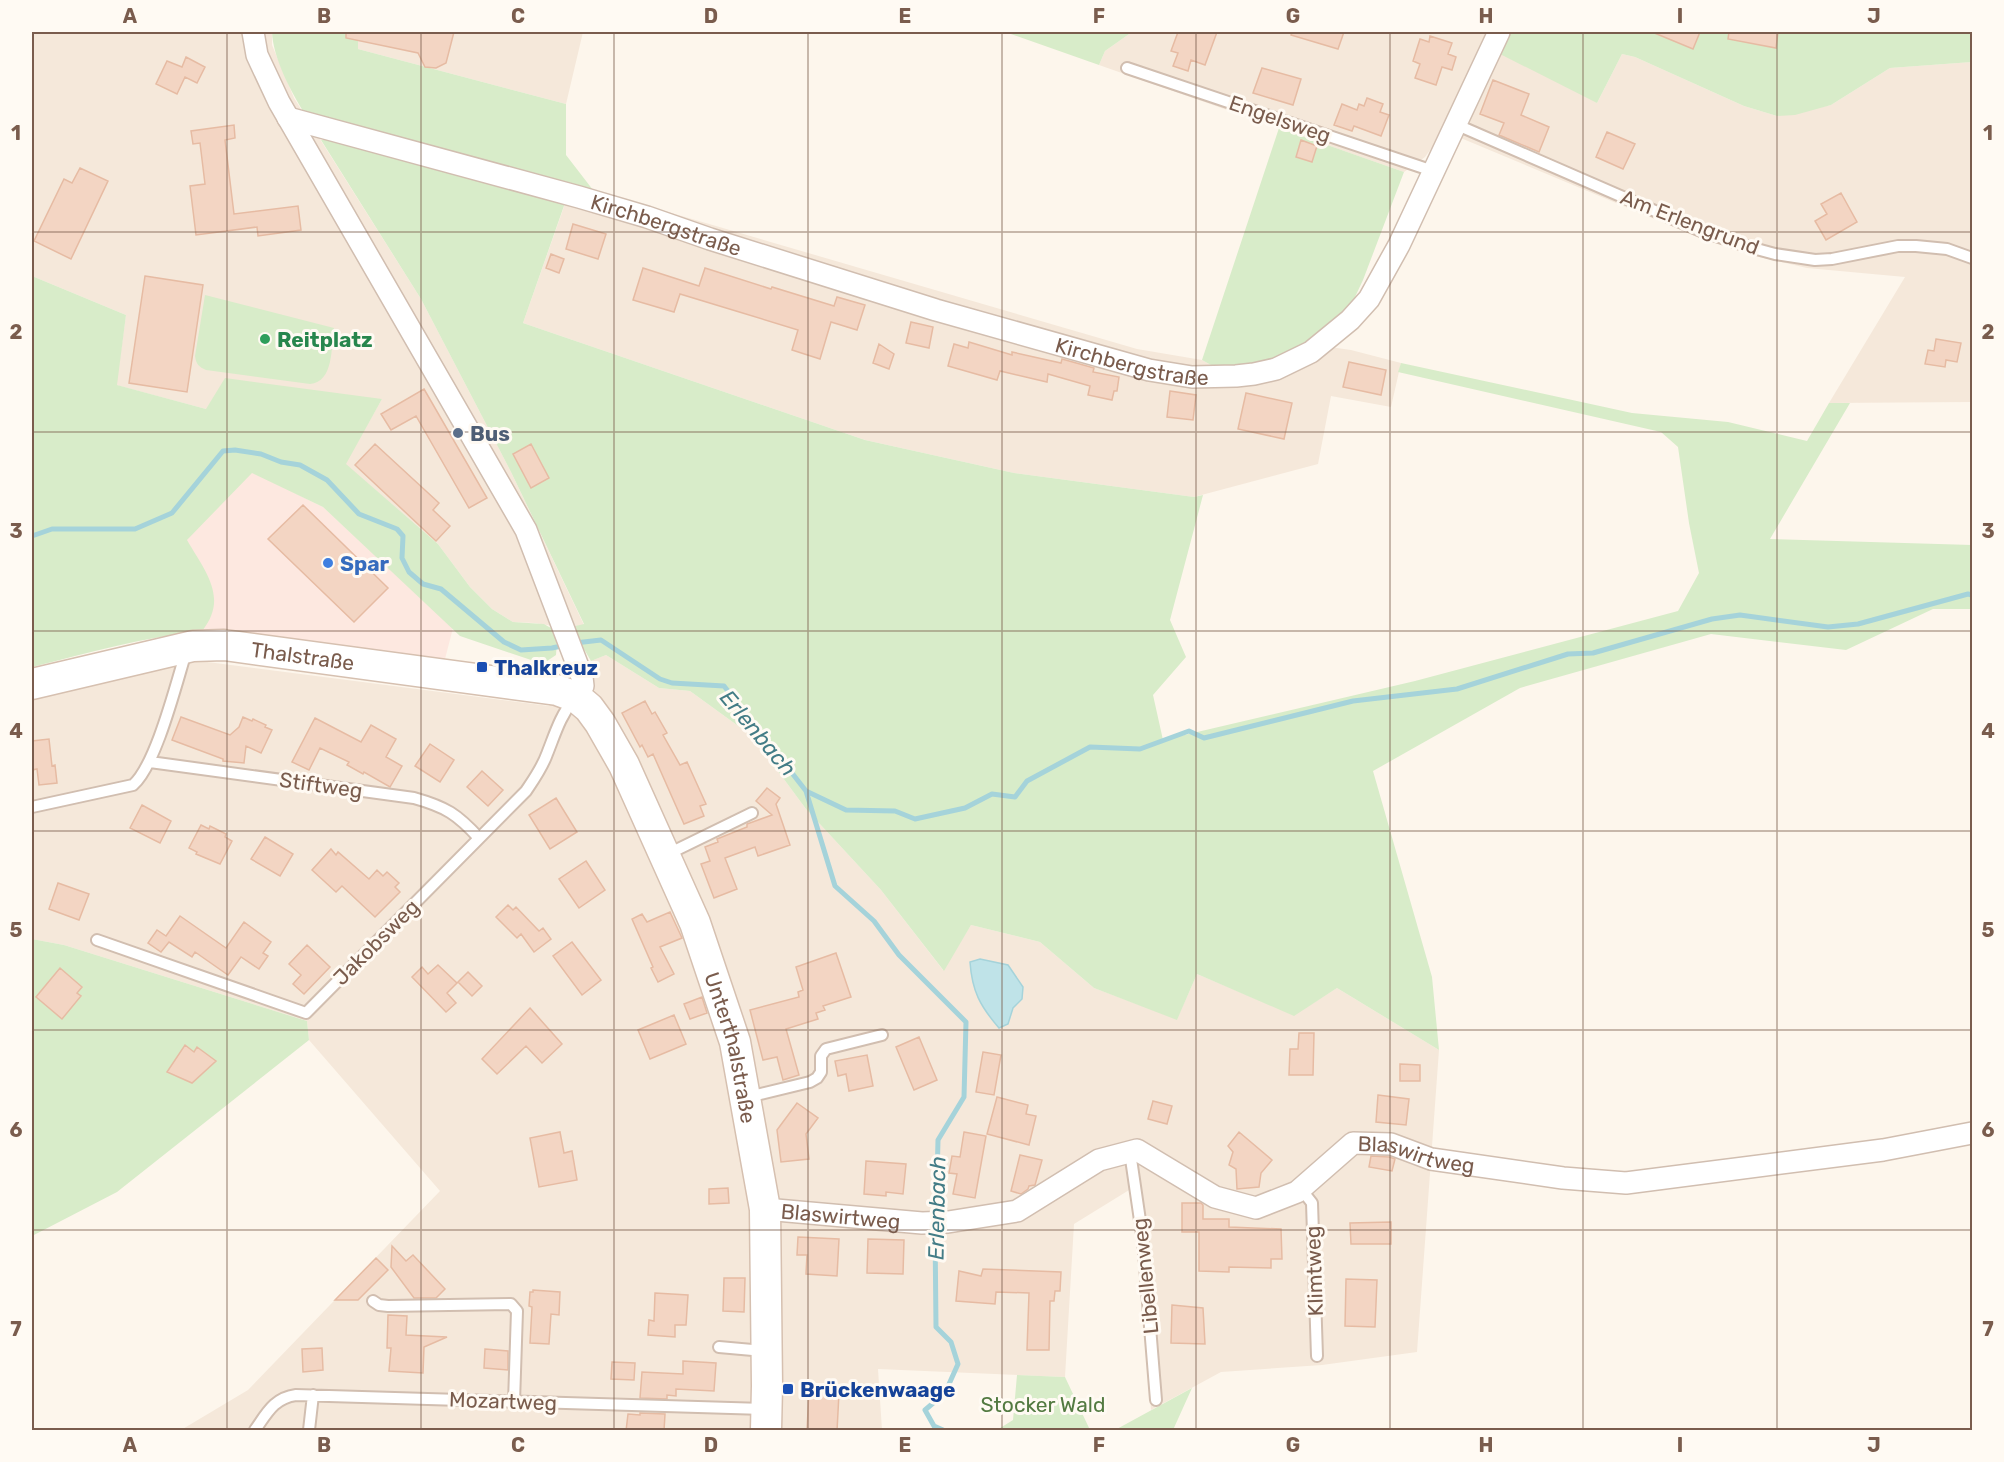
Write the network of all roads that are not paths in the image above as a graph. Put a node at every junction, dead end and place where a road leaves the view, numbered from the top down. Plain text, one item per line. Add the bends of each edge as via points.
1 (253, 32) edge
2 (1499, 32) edge
3 (1127, 68) dead end
4 (288, 118) junction
5 (1455, 124) junction
6 (1433, 171) junction
7 (1972, 258) edge
8 (187, 647) junction
9 (32, 684) edge
10 (576, 697) junction
11 (150, 762) junction
12 (32, 807) edge
13 (752, 813) dead end
14 (479, 838) junction
15 (665, 856) junction
16 (97, 940) dead end
17 (882, 1035) dead end
18 (746, 1097) junction
19 (1972, 1133) edge
20 (1130, 1152) junction
21 (1301, 1189) junction
22 (765, 1209) junction
23 (373, 1301) dead end
24 (719, 1347) dead end
25 (767, 1351) junction
26 (1317, 1356) dead end
27 (313, 1395) junction
28 (1156, 1400) dead end
29 (514, 1402) junction
30 (767, 1420) edge
31 (255, 1431) edge
32 (309, 1431) edge

1 - 4 street via 259,60
2 - 5 street, Kirchbergstraße
3 - 6 lane, Engelsweg
4 - 6 street, Kirchbergstraße via 647,217 936,310 1149,370 1192,377 1276,369 1311,352 1350,320 1381,280
4 - 10 street via 532,543 576,658 583,686
5 - 6 street, Kirchbergstraße
5 - 7 lane, Am Erlengrund via 1701,231 1775,254 1815,260 1916,246 1947,249
8 - 9 street, Thalstraße
8 - 10 street, Thalstraße via 224,645 557,690
8 - 11 lane
10 - 14 lane, Jakobsweg via 564,711 537,775 511,808
10 - 15 street, Unterthalstraße via 590,708 624,765
11 - 12 lane via 133,785
11 - 14 lane, Stiftweg via 414,798 452,812
13 - 15 lane
14 - 16 lane, Jakobsweg via 306,1013
15 - 18 street, Unterthalstraße via 695,923 735,1042
17 - 18 lane via 826,1049 821,1053 821,1072 813,1080
18 - 22 street, Unterthalstraße
19 - 21 street, Blaswirtweg via 1883,1150 1626,1183 1552,1177 1431,1159 1391,1144 1353,1143
20 - 21 street, Blaswirtweg via 1137,1150 1215,1197 1256,1208
20 - 22 street, Blaswirtweg via 1099,1161 1017,1211 948,1222 922,1224
20 - 28 lane, Libellenweg via 1143,1242
21 - 26 lane, Klimtweg via 1312,1203
22 - 25 street, Unterthalstraße
23 - 29 lane via 388,1306 511,1304 517,1311
24 - 25 lane
25 - 30 street, Unterthalstraße
27 - 29 lane, Mozartweg
27 - 31 lane, Mozartweg via 283,1397
27 - 32 lane
29 - 30 lane, Mozartweg

